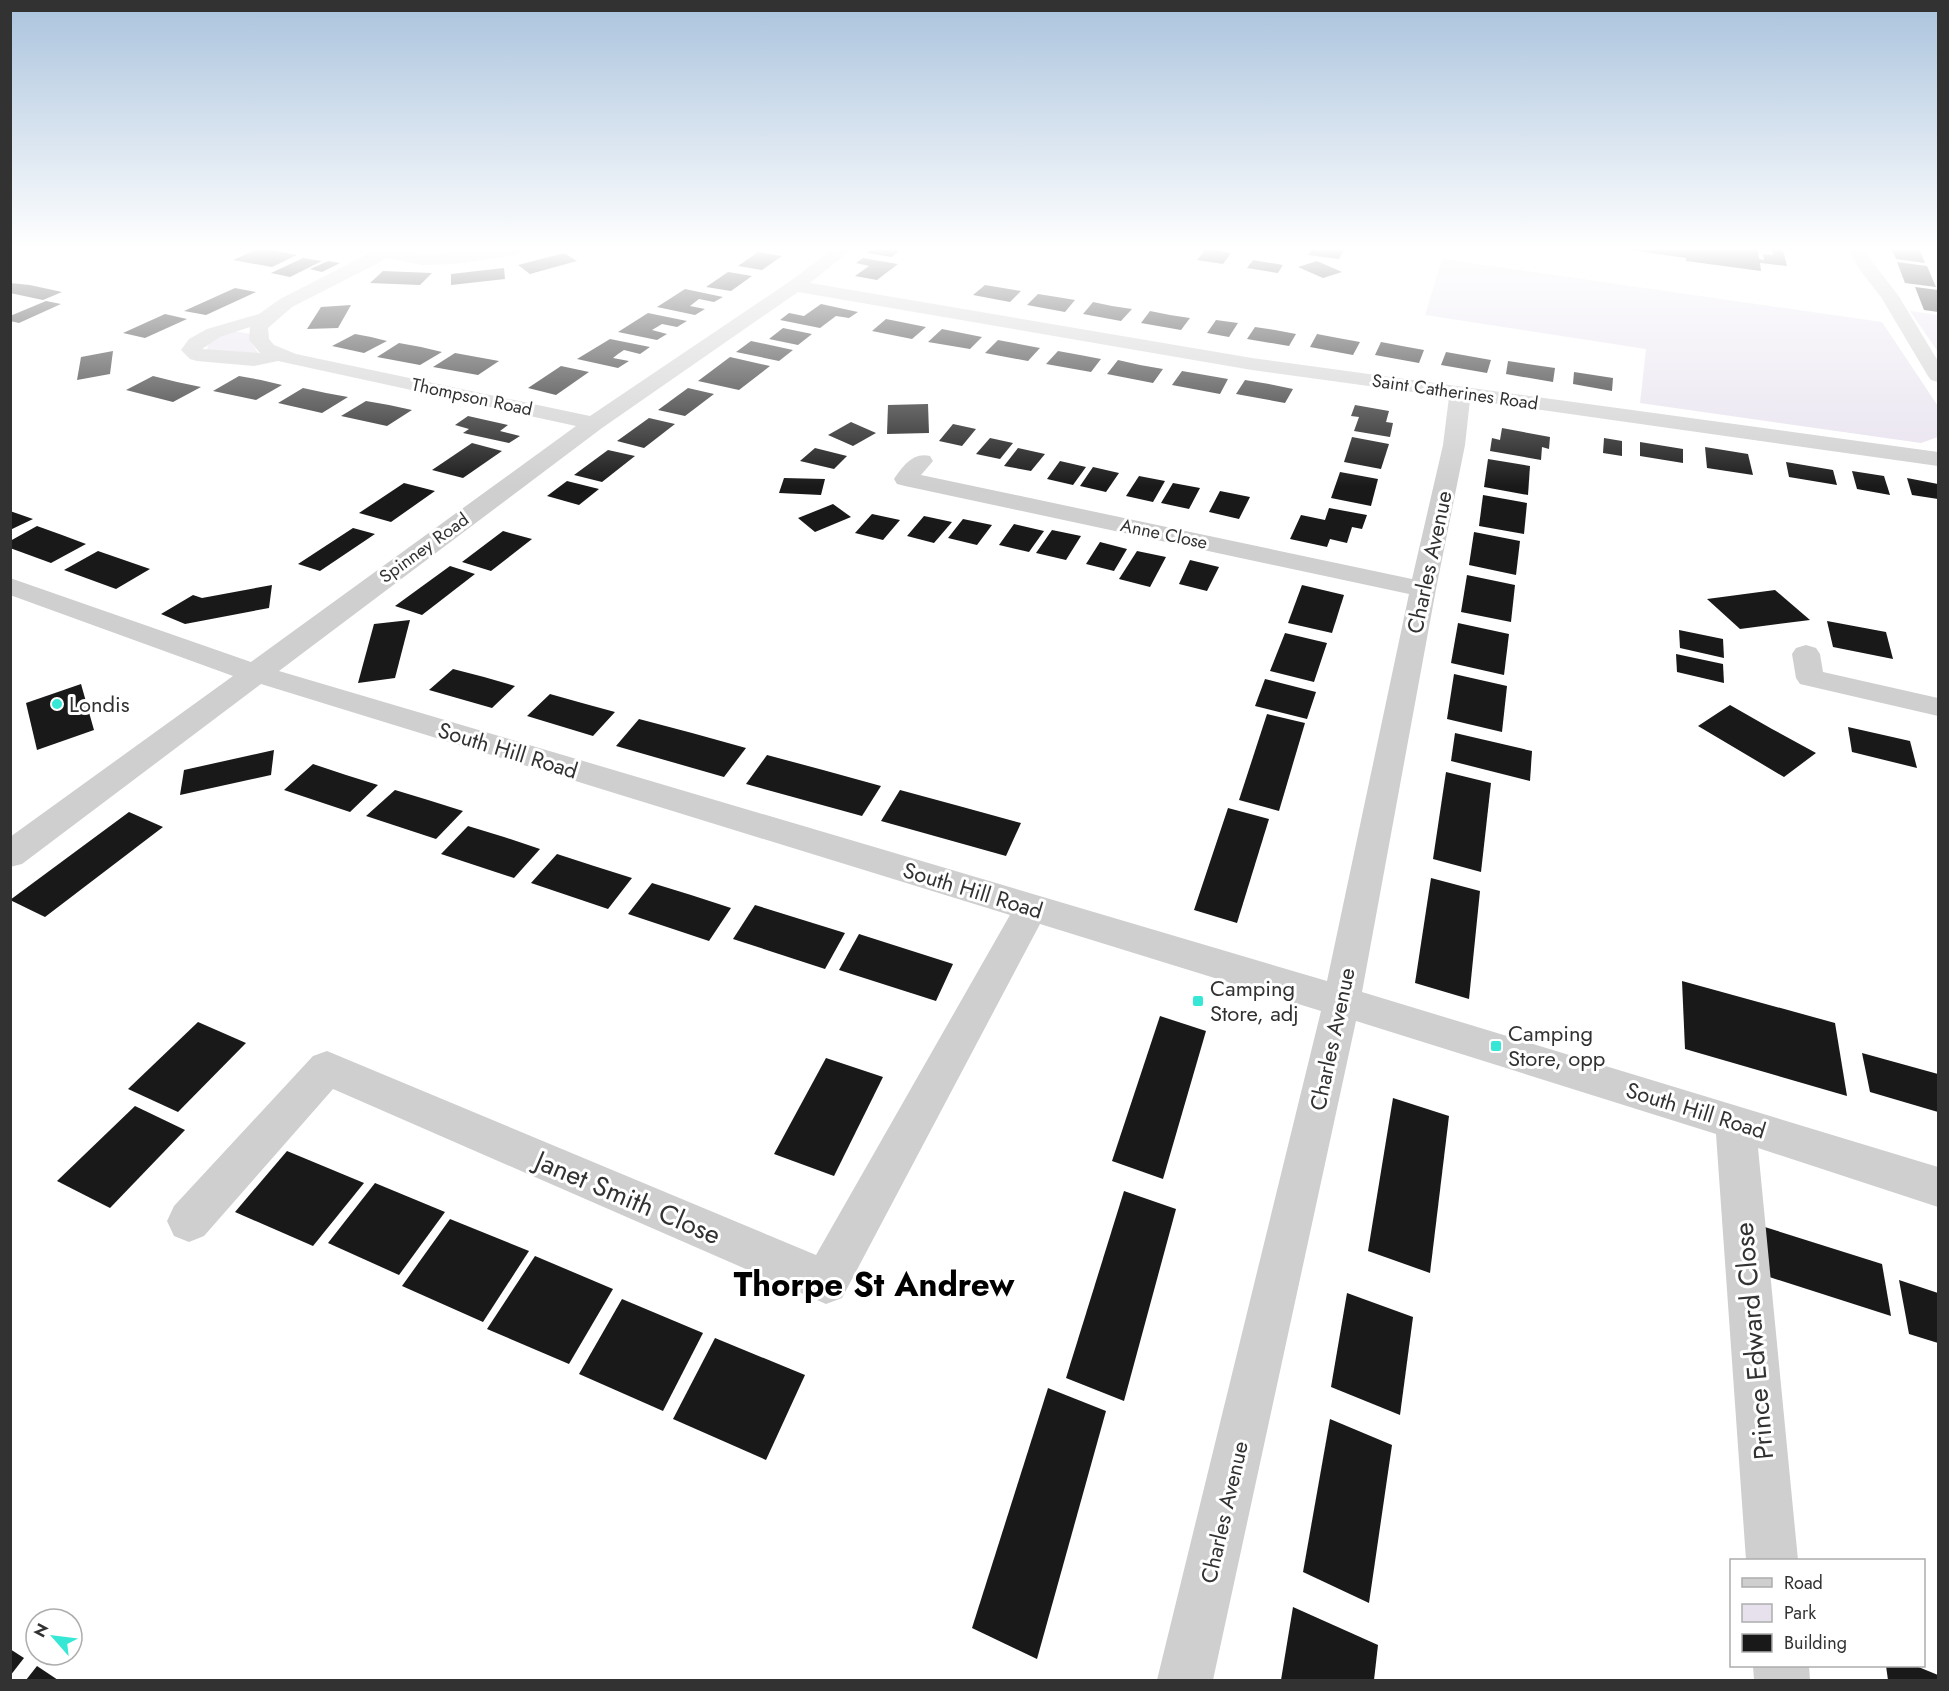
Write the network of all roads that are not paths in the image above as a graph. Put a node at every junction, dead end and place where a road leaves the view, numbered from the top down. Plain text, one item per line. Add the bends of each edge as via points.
1 (225, 329) edge
2 (259, 329) edge
3 (732, 329) edge
4 (1046, 329) edge
5 (1910, 329) edge
6 (279, 355) junction
7 (1938, 376) edge
8 (1460, 393) junction
9 (594, 423) junction
10 (1938, 459) edge
11 (922, 461) dead end
12 (10, 586) edge
13 (1423, 589) junction
14 (254, 673) junction
15 (1809, 678) dead end
16 (1938, 707) edge
17 (10, 855) edge
18 (1032, 907) junction
19 (1342, 1001) junction
20 (1736, 1122) junction
21 (1938, 1187) edge
22 (189, 1221) dead end
23 (1772, 1559) edge
24 (1185, 1680) edge

1 - 6 street, Thompson Road via 194,344 191,350 197,355 254,360
2 - 6 street via 260,340
3 - 9 street, Spinney Road
4 - 8 street, Saint Catherines Road via 1252,364
5 - 7 street
6 - 9 street, Thompson Road
8 - 10 street, Saint Catherines Road
8 - 13 street, Charles Avenue via 1454,445
9 - 14 street, Spinney Road
11 - 13 street, Anne Close via 899,486
12 - 14 street, South Hill Road
13 - 19 street, Charles Avenue
14 - 17 street, Spinney Road
14 - 18 street, South Hill Road
15 - 16 street
18 - 19 street, South Hill Road
18 - 22 street, Janet Smith Close via 826,1282 327,1068
19 - 20 street, South Hill Road
19 - 24 street, Charles Avenue
20 - 21 street, South Hill Road
20 - 23 street, Prince Edward Close

